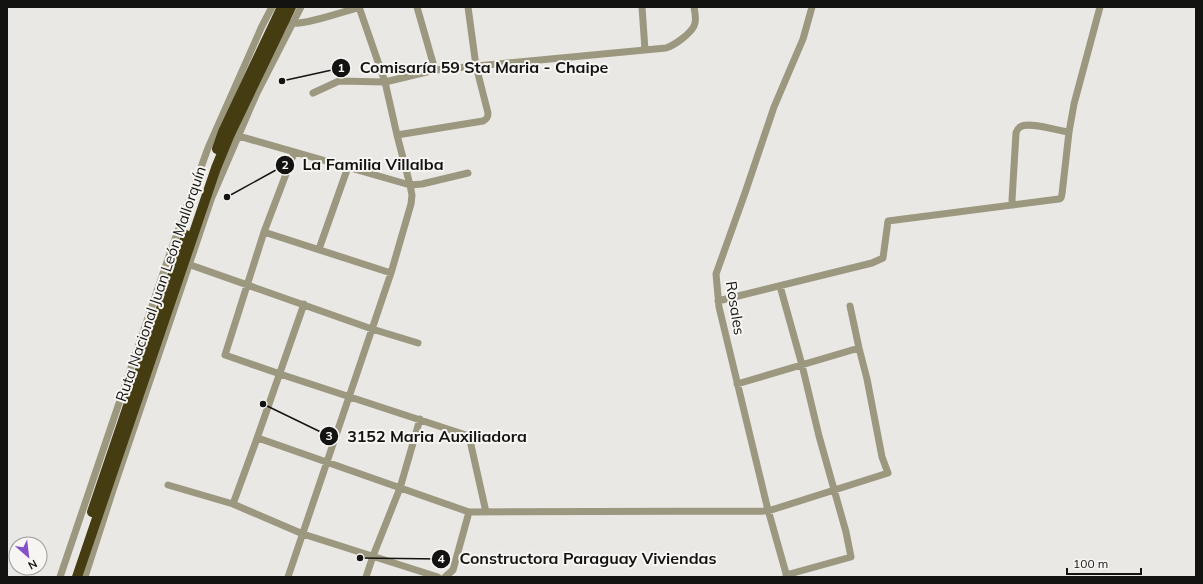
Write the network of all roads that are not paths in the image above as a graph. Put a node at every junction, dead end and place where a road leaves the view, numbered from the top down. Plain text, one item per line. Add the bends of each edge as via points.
1 (272, 7) edge
2 (282, 7) edge
3 (286, 7) edge
4 (291, 7) edge
5 (301, 7) edge
6 (360, 7) edge
7 (417, 7) edge
8 (468, 7) edge
9 (642, 7) edge
10 (694, 7) edge
11 (812, 7) edge
12 (1100, 7) edge
13 (289, 22) junction
14 (279, 32) junction
15 (645, 50) junction
16 (476, 66) junction
17 (435, 70) junction
18 (385, 82) junction
19 (313, 93) dead end
20 (1069, 132) junction
21 (227, 133) junction
22 (397, 135) junction
23 (294, 153) junction
24 (348, 167) junction
25 (468, 173) dead end
26 (410, 185) junction
27 (1014, 205) junction
28 (264, 232) junction
29 (319, 249) junction
30 (184, 262) junction
31 (391, 272) junction
32 (247, 285) junction
33 (780, 286) junction
34 (718, 301) junction
35 (304, 304) junction
36 (850, 306) dead end
37 (372, 329) junction
38 (418, 343) dead end
39 (859, 348) junction
40 (802, 365) junction
41 (280, 374) junction
42 (737, 384) junction
43 (350, 396) junction
44 (420, 420) junction
45 (258, 438) junction
46 (327, 463) junction
47 (168, 485) dead end
48 (400, 488) junction
49 (834, 490) junction
50 (233, 504) junction
51 (768, 511) junction
52 (469, 512) junction
53 (486, 512) junction
54 (303, 534) junction
55 (373, 556) junction
56 (787, 576) edge
57 (60, 577) edge
58 (69, 577) edge
59 (77, 577) edge
60 (85, 577) edge
61 (288, 577) edge
62 (366, 577) edge
63 (438, 577) edge
64 (445, 577) edge

1 - 21 street via 262,26
2 - 21 highway, Ruta Nacional Juan León Mallorquín
3 - 14 street via 280,21
4 - 13 highway, Ruta Nacional Juan León Mallorquín
5 - 13 street
6 - 13 street via 315,20
6 - 18 street
7 - 17 street
8 - 16 street
9 - 15 street
10 - 15 street via 694,27 676,44 666,48
11 - 34 street, Rosales via 803,39 774,107 716,274
12 - 20 street
13 - 14 highway, Ruta Nacional Juan León Mallorquín
13 - 21 street via 256,95
14 - 21 highway, Ruta Nacional Juan León Mallorquín
15 - 16 street
16 - 17 street
16 - 22 street via 488,113 486,119
17 - 18 street
18 - 19 street via 339,81
18 - 22 street
20 - 27 street via 1061,198
20 - 27 street via 1020,127 1016,133 1012,200
21 - 23 street
21 - 30 highway, Ruta Nacional Juan León Mallorquín
21 - 30 street via 212,197
21 - 57 street via 208,148
22 - 26 street
23 - 24 street
23 - 28 street
24 - 26 street
24 - 29 street
25 - 26 street
26 - 31 street via 411,204
27 - 33 street via 888,221 883,258
28 - 29 street
28 - 32 street
29 - 31 street
30 - 32 street
30 - 58 highway, Ruta Nacional Juan León Mallorquín
30 - 59 highway, Ruta Nacional Juan León Mallorquín
30 - 60 street
31 - 37 street
32 - 35 street
32 - 41 street via 225,354
33 - 34 street
33 - 40 street
34 - 42 street, Rosales
35 - 37 street
35 - 41 street
36 - 39 street
37 - 38 street
37 - 43 street
39 - 40 street
39 - 49 street via 882,457 888,473
40 - 42 street
40 - 49 street
41 - 43 street
41 - 45 street
42 - 51 street, Rosales
43 - 44 street
43 - 46 street
44 - 48 street
44 - 53 street via 469,436
45 - 46 street
45 - 50 street
46 - 48 street
46 - 54 street
47 - 50 street
48 - 52 street
48 - 55 street
49 - 51 street
49 - 56 street via 851,557
50 - 54 street
51 - 53 street
51 - 56 street, Rosales
52 - 53 street
52 - 64 street via 453,570
54 - 55 street
54 - 61 street
55 - 62 street
55 - 63 street

